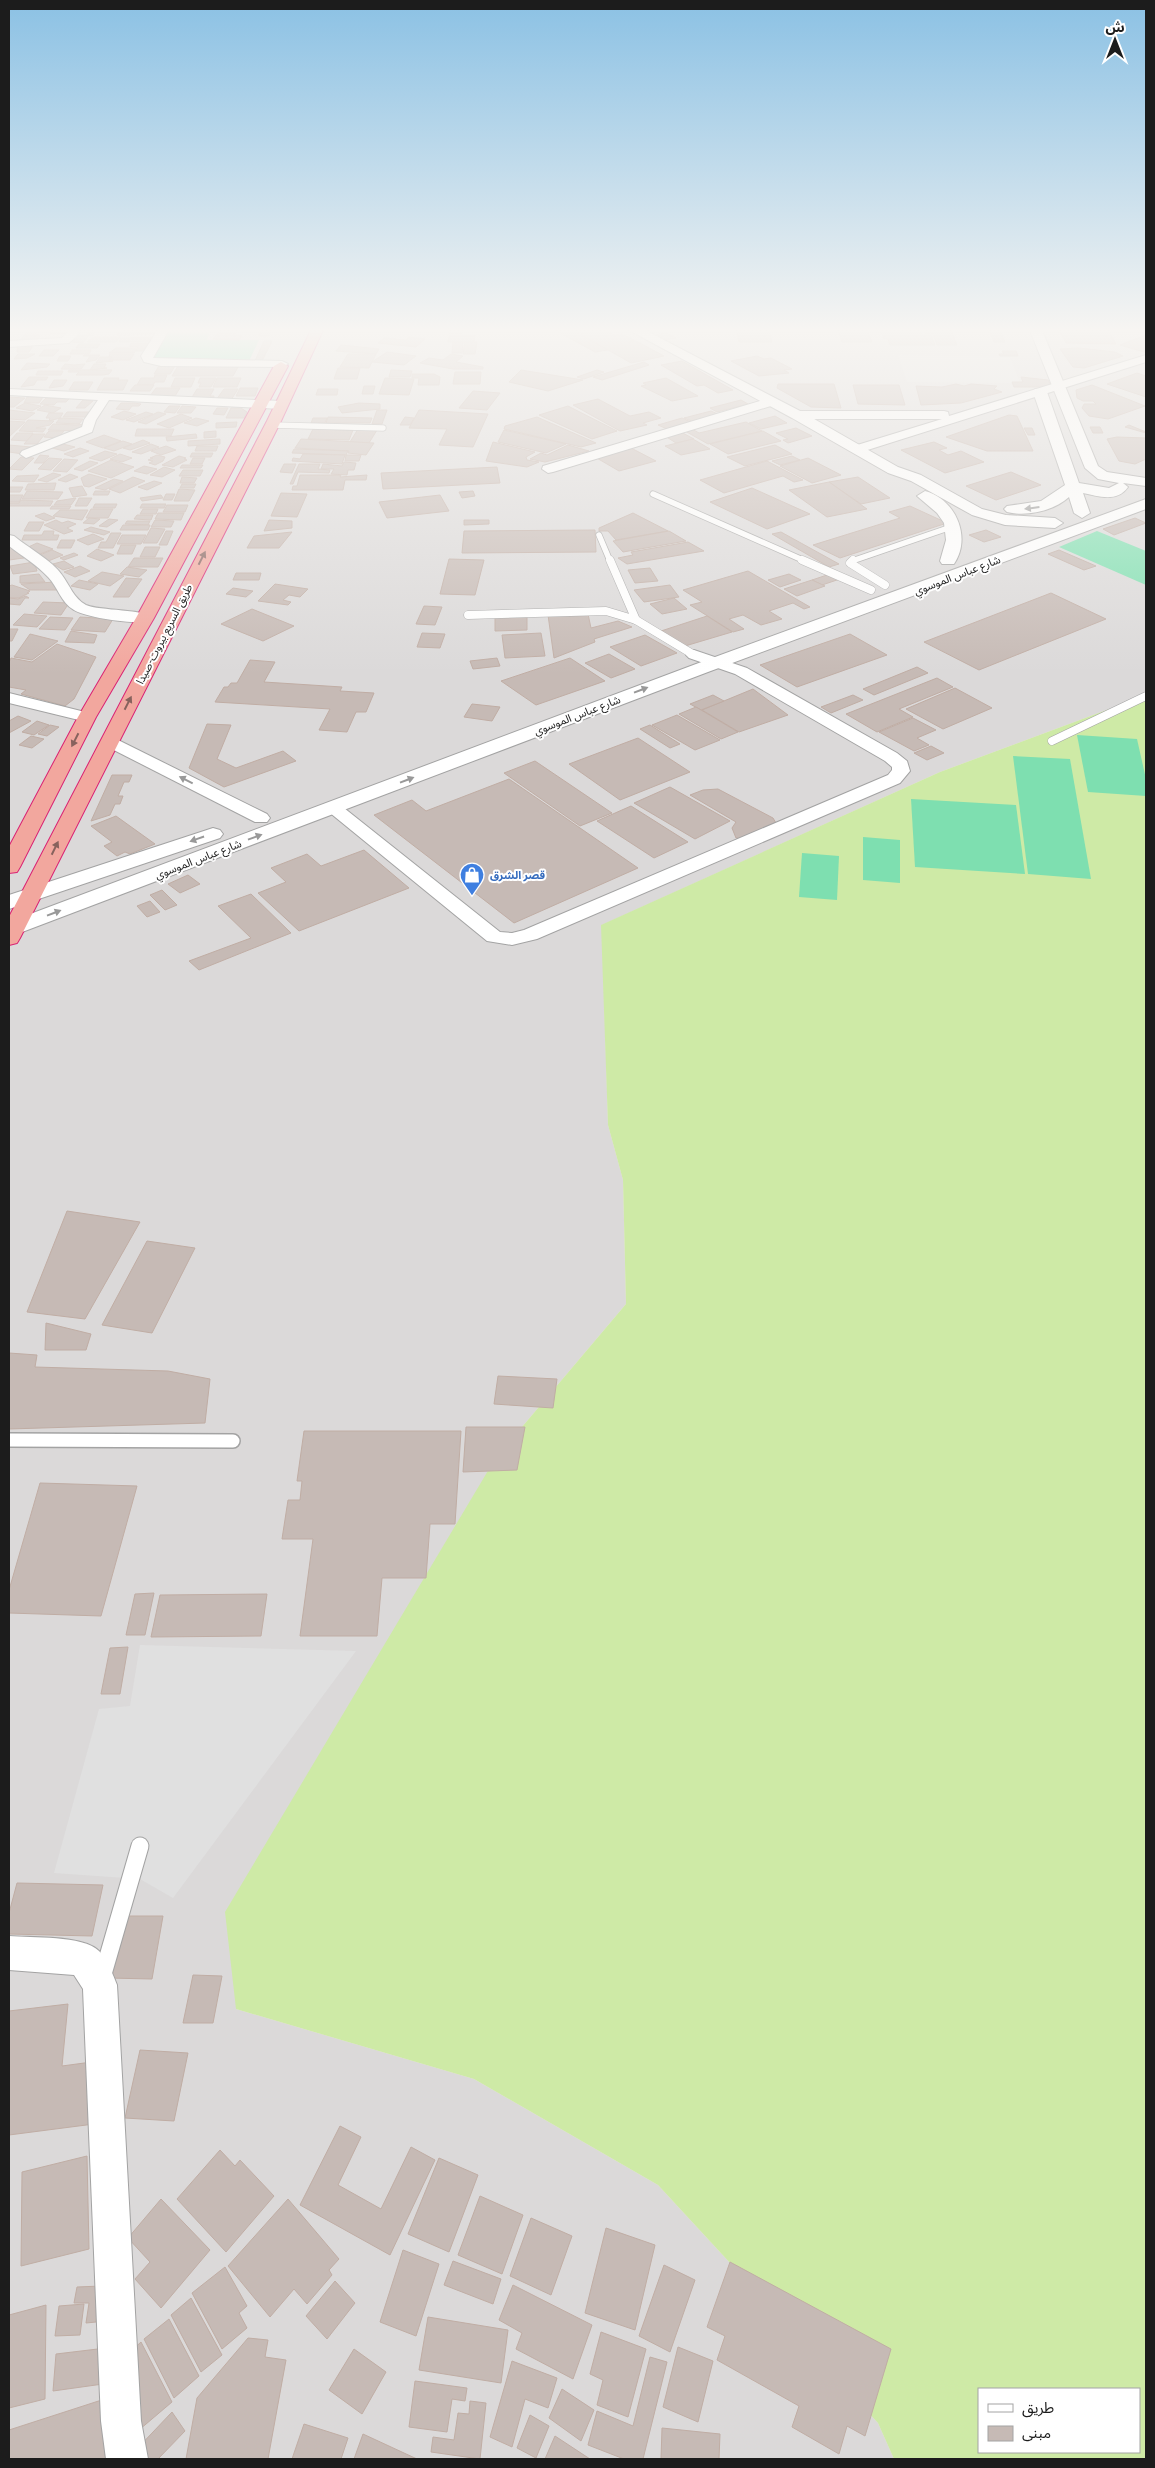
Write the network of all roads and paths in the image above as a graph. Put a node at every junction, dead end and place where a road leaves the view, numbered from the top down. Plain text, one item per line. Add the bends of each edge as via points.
1 (55, 443) edge
2 (239, 443) edge
3 (263, 443) edge
4 (634, 443) edge
5 (848, 443) edge
6 (877, 443) edge
7 (1058, 443) edge
8 (1081, 443) edge
9 (858, 449) junction
10 (26, 454) dead end
11 (548, 469) dead end
12 (893, 470) junction
13 (1119, 479) junction
14 (1146, 482) edge
15 (1074, 488) junction
16 (1146, 490) edge
17 (653, 494) dead end
18 (956, 502) junction
19 (1146, 504) edge
20 (1082, 513) junction
21 (1054, 523) junction
22 (954, 526) junction
23 (599, 535) dead end
24 (9, 539) edge
25 (948, 561) junction
26 (878, 587) junction
27 (468, 615) dead end
28 (145, 618) junction
29 (636, 620) junction
30 (694, 655) junction
31 (718, 662) junction
32 (1146, 696) edge
33 (9, 698) edge
34 (87, 717) junction
35 (110, 741) junction
36 (1052, 741) dead end
37 (333, 808) junction
38 (261, 818) junction
39 (9, 867) edge
40 (32, 894) junction
41 (9, 902) edge
42 (10, 933) edge
43 (9, 1440) edge
44 (233, 1441) dead end
45 (140, 1846) dead end
46 (9, 1953) edge
47 (100, 1985) junction
48 (127, 2459) edge

1 - 10 street
2 - 28 highway, طريق السريع بيروت-صيدا
35 -> 3 highway, طريق السريع بيروت-صيدا
4 - 11 street
5 - 9 street
6 - 9 street
7 - 15 street
8 - 13 street via 1092,468 1103,476
9 - 12 street
12 - 18 street via 916,478
12 - 22 street via 901,481 941,506
13 - 14 street
13 - 15 street via 1120,489 1112,492
15 -> 18 street via 1048,504 1028,509
15 - 20 street
16 - 20 street, شارع عباس الموسوي
17 - 26 lane
18 - 21 street via 991,517
19 - 31 street, شارع عباس الموسوي
20 - 21 street, شارع عباس الموسوي
21 - 25 street, شارع عباس الموسوي
22 - 25 street via 955,541
22 - 26 lane via 850,563
23 - 29 lane
24 - 28 street via 55,575 80,608 115,616
25 - 26 street, شارع عباس الموسوي
26 - 30 street, شارع عباس الموسوي
27 - 29 lane via 606,611
28 - 34 highway, طريق السريع بيروت-صيدا
29 - 30 lane
30 - 31 street
30 - 38 street, شارع عباس الموسوي
37 -> 31 street, شارع عباس الموسوي
31 - 37 street via 741,671 891,757 901,765 901,771 894,779 530,935 512,939 494,936
32 - 36 lane
33 - 34 street
34 -> 39 highway, طريق السريع بيروت-صيدا
38 -> 35 street
40 -> 35 highway, طريق السريع بيروت-صيدا
42 -> 37 street, شارع عباس الموسوي
38 -> 40 street, شارع عباس الموسوي
40 - 41 street, شارع عباس الموسوي
40 - 42 highway, طريق السريع بيروت-صيدا
43 - 44 lane
45 - 47 lane
46 - 47 street via 78,1958 88,1962
47 - 48 street via 120,2421

